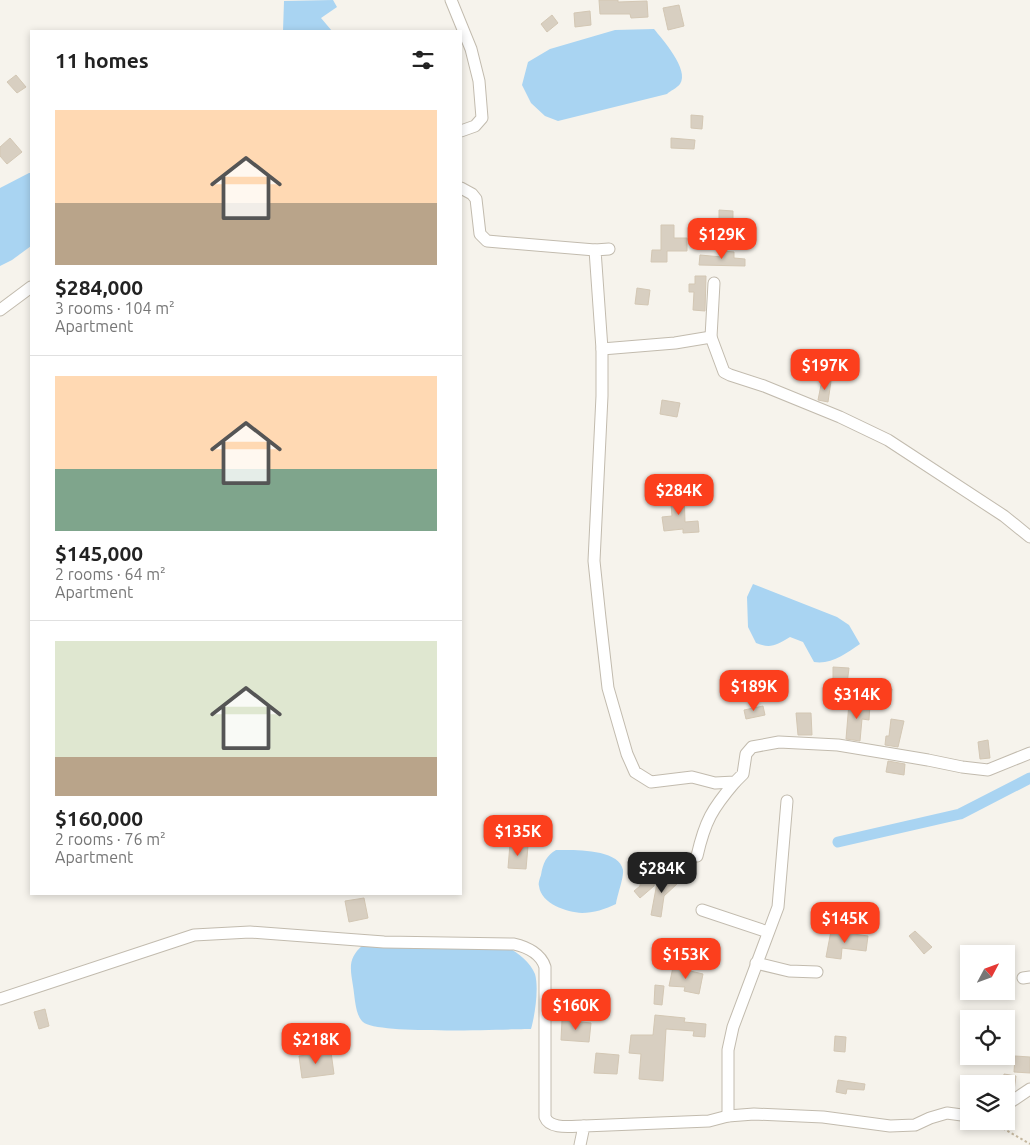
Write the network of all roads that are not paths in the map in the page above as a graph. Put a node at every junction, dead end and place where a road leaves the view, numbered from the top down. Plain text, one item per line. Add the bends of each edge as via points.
1 (451, 0) edge
2 (462, 131) edge
3 (462, 189) edge
4 (609, 249) dead end
5 (595, 250) junction
6 (714, 283) dead end
7 (30, 288) edge
8 (0, 310) edge
9 (711, 337) junction
10 (602, 349) junction
11 (1030, 537) edge
12 (1030, 753) edge
13 (735, 782) junction
14 (787, 801) dead end
15 (696, 856) dead end
16 (702, 910) dead end
17 (768, 932) junction
18 (756, 963) junction
19 (817, 972) dead end
20 (0, 999) edge
21 (1030, 1089) edge
22 (1015, 1099) edge
23 (728, 1116) junction
24 (960, 1116) edge
25 (584, 1126) junction
26 (580, 1145) edge

1 - 2 street via 471,49 479,81 482,118 475,126
3 - 5 street via 476,199 480,234 487,241
4 - 5 street
5 - 10 street
6 - 9 street
7 - 8 street
9 - 10 street
9 - 11 street via 724,372 840,417 888,440 1004,516
10 - 13 street via 594,561 608,688 626,754 635,772 651,782 692,777 715,783
12 - 13 street via 988,770 838,745 779,742 752,747 746,754 743,774
13 - 15 street via 712,811
14 - 17 street via 778,907
16 - 17 street
17 - 18 street
18 - 19 street via 789,971
18 - 23 street via 728,1050
20 - 25 street via 194,936 250,932 384,942 514,944 531,950 545,967 546,1121 552,1125
21 - 22 street
23 - 24 street via 754,1114 823,1118 890,1126 915,1125 947,1113
23 - 25 street via 709,1121
25 - 26 street

